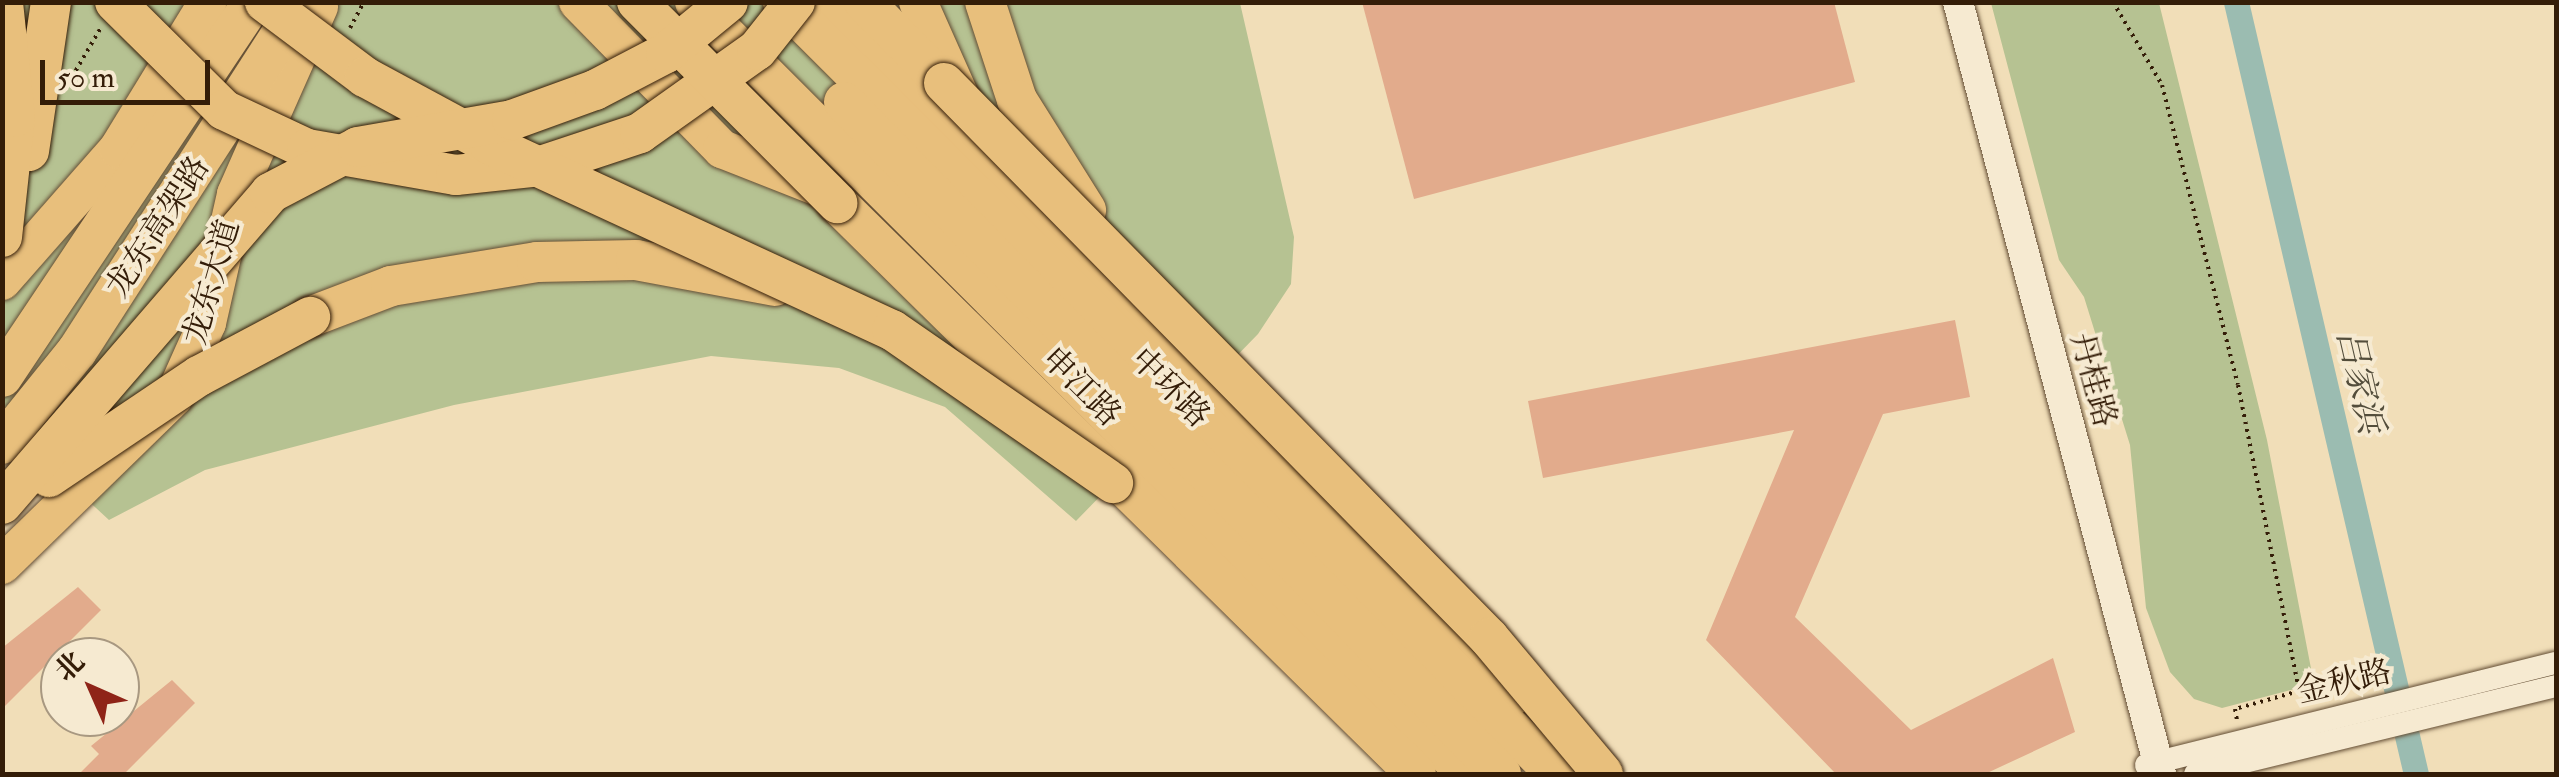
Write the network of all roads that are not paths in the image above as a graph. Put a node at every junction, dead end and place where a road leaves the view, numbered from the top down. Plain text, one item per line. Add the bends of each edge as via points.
1 (3, 2) edge
2 (50, 2) edge
3 (115, 2) edge
4 (208, 2) edge
5 (252, 2) edge
6 (266, 2) edge
7 (302, 2) edge
8 (322, 2) edge
9 (578, 2) edge
10 (637, 2) edge
11 (694, 2) edge
12 (728, 2) edge
13 (747, 2) edge
14 (783, 2) edge
15 (795, 2) edge
16 (827, 2) edge
17 (864, 2) edge
18 (918, 2) edge
19 (985, 2) edge
20 (1945, 2) edge
21 (1958, 2) edge
22 (987, 164) junction
23 (7, 221) edge
24 (1130, 270) junction
25 (975, 280) junction
26 (2, 282) edge
27 (829, 298) junction
28 (2, 376) edge
29 (2, 444) edge
30 (1113, 482) junction
31 (2, 504) edge
32 (2, 513) edge
33 (2, 565) edge
34 (2556, 663) edge
35 (2556, 686) edge
36 (2489, 692) junction
37 (2321, 732) junction
38 (2154, 769) edge
39 (1416, 774) edge
40 (1466, 774) edge
41 (1501, 774) edge
42 (1556, 774) edge
43 (1600, 774) edge
44 (2195, 774) edge

1 - 23 highway, bridge via 16,117
2 - 23 highway, bridge via 38,124
3 - 15 highway, bridge via 224,110 307,149 456,176 541,166 640,133 743,62
4 - 26 main road via 118,149
5 - 28 highway, 龙东高架路
6 - 27 highway, bridge via 365,77 489,144
7 - 29 highway, 龙东高架路, bridge via 77,351
8 - 33 main road, 龙东大道 via 236,194 206,323 174,397
9 - 25 main road via 722,149 876,210
10 - 30 highway, bridge
11 - 25 main road, 申江路
12 - 31 highway, bridge via 666,53 595,90 512,120 358,147 270,193
13 - 41 highway, 中环路
14 - 42 highway, 中环路
16 - 22 main road
17 - 24 highway, bridge
18 - 22 main road
19 - 24 highway, bridge via 1037,139
20 - 38 street, 丹桂路
21 - 38 street, 丹桂路
22 - 43 main road
24 - 43 highway, bridge via 1489,638
25 - 40 main road, 申江路
27 - 30 highway, bridge via 954,368
27 - 32 highway, bridge via 636,260 537,262 391,286 199,376
30 - 39 highway
34 - 36 street, 金秋路
35 - 36 street, 金秋路
36 - 37 street, 金秋路
37 - 38 street, 金秋路 via 2242,740
37 - 44 street, 金秋路

